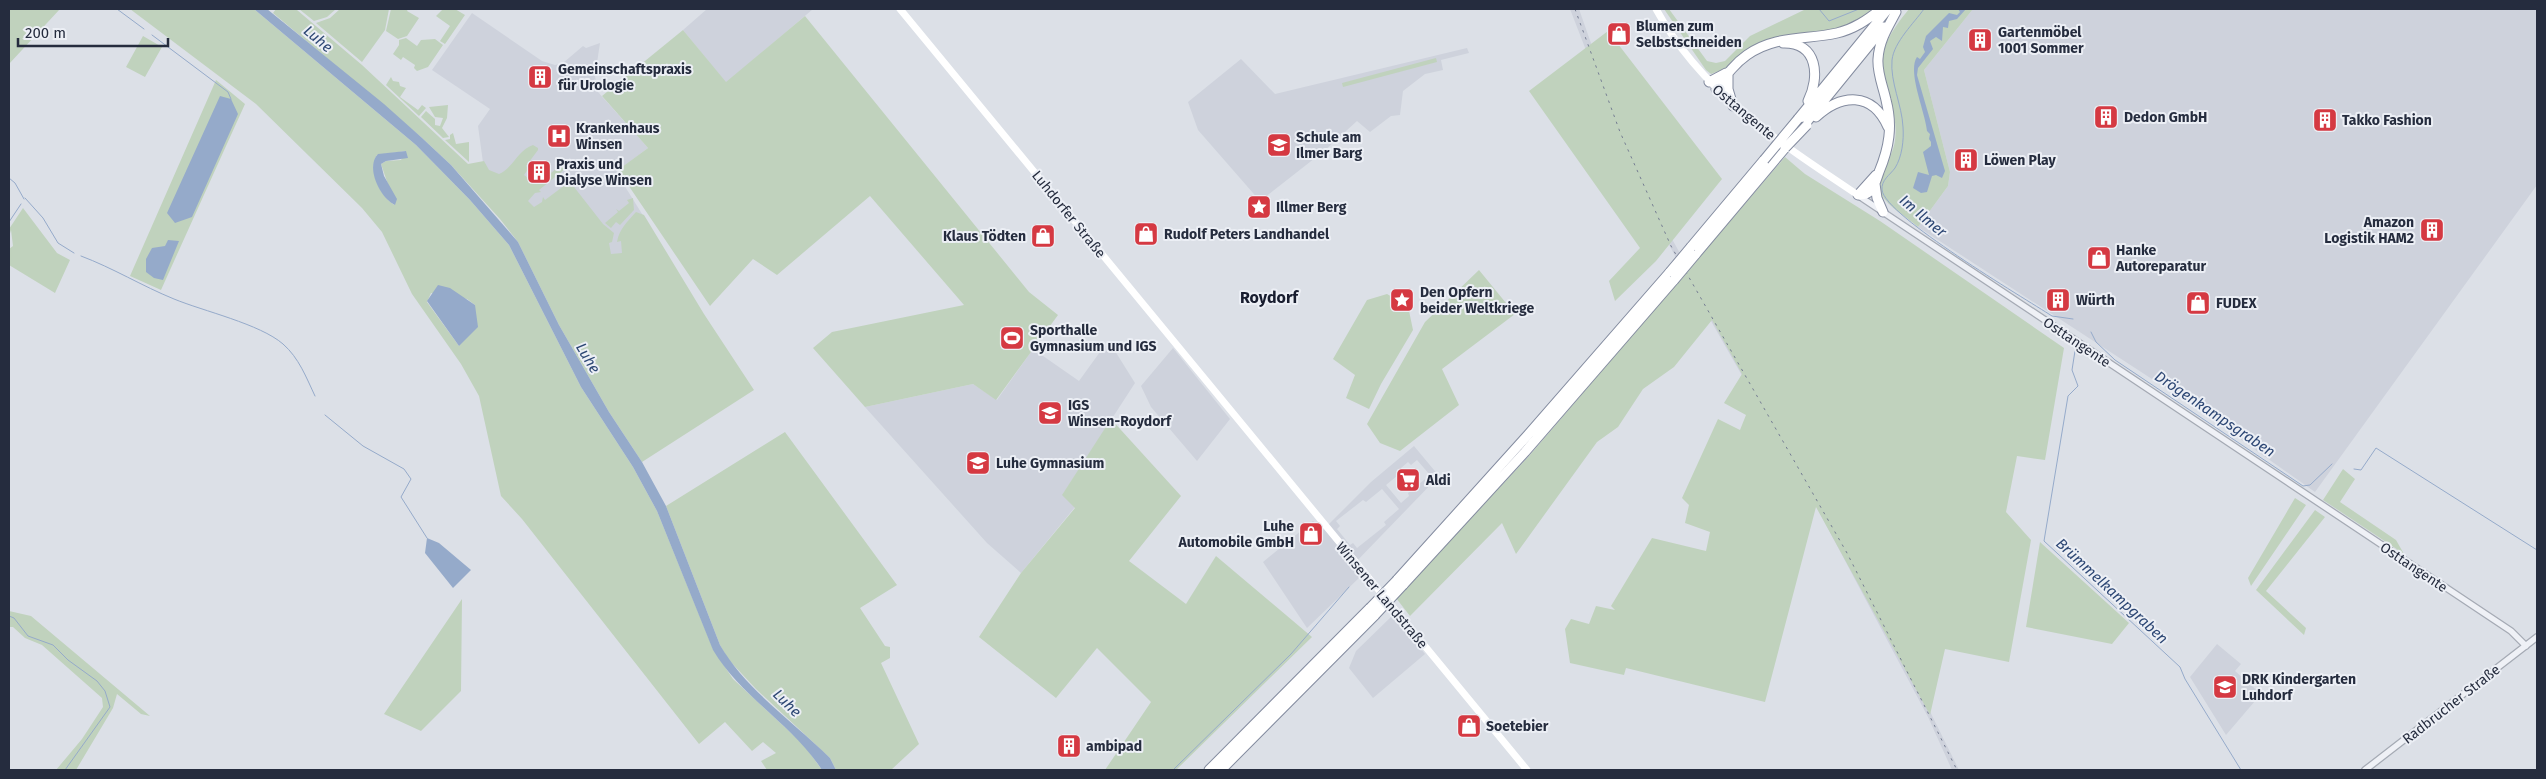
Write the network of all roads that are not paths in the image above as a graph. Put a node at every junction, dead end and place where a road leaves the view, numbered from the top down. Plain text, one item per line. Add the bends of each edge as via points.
1 (900, 9) edge
2 (1656, 9) edge
3 (1881, 9) edge
4 (1895, 10) edge
5 (1768, 44) junction
6 (1729, 72) junction
7 (1709, 82) junction
8 (1716, 89) junction
9 (1733, 106) junction
10 (1803, 122) junction
11 (1890, 132) junction
12 (1767, 163) junction
13 (1879, 172) junction
14 (1874, 184) junction
15 (1858, 195) junction
16 (1883, 212) junction
17 (1238, 420) joint
18 (1372, 612) junction
19 (2537, 637) edge
20 (2526, 646) junction
21 (1209, 770) edge
22 (1221, 770) edge
23 (1527, 770) edge
24 (2365, 770) edge

1 - 17 main road, Luhdorfer Straße
2 - 7 main road, Osttangente via 1683,52
3 - 5 highway via 1838,33 1795,37
4 - 10 highway
4 - 11 highway via 1878,58
5 - 6 highway via 1748,54
5 - 10 highway via 1786,42 1797,45 1808,54 1815,67 1813,91
6 - 7 highway
6 - 8 highway
6 - 9 highway via 1728,89
7 - 8 main road, Osttangente
8 - 9 main road, Osttangente
9 - 15 main road, Osttangente via 1776,140
10 - 11 highway via 1841,101 1853,99 1875,107
10 - 12 highway, bridge
10 - 12 highway, bridge via 1785,148
11 - 13 highway via 1887,153
12 - 18 highway, bridge via 1525,452
13 - 14 highway
13 - 15 highway
14 - 15 highway via 1869,193
14 - 16 highway
15 - 16 street, Osttangente
16 - 20 street, Osttangente via 2503,626
17 - 23 main road, Winsener Landstraße
18 - 21 highway
18 - 22 highway
19 - 20 street, Radbrucher Straße
20 - 24 street, Radbrucher Straße

